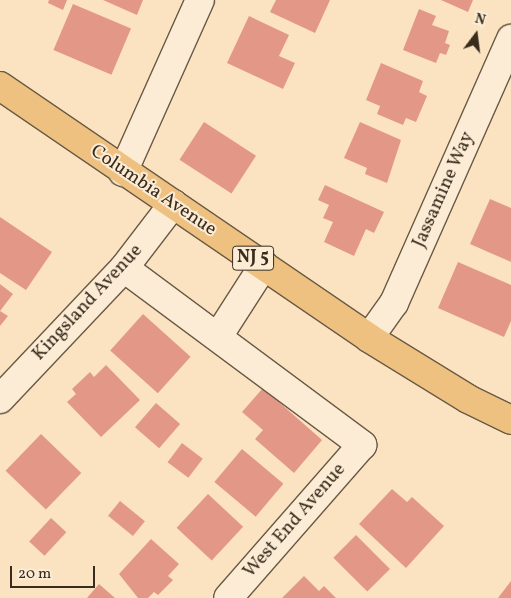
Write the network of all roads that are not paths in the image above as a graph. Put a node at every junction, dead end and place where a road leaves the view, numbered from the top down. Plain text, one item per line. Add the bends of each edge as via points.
1 (200, 0) edge
2 (511, 39) edge
3 (0, 86) edge
4 (124, 172) junction
5 (173, 204) junction
6 (264, 265) junction
7 (124, 268) junction
8 (219, 335) junction
9 (369, 338) junction
10 (0, 399) edge
11 (511, 420) edge
12 (228, 598) edge

1 - 4 street
2 - 9 street, Jassamine Way via 394,304
3 - 4 main road, Columbia Avenue / NJ 5
4 - 5 main road, Columbia Avenue / NJ 5
5 - 6 main road, Columbia Avenue / NJ 5
5 - 7 street, Kingsland Avenue
6 - 8 street
6 - 9 main road, Columbia Avenue / NJ 5
7 - 8 street
7 - 10 street, Kingsland Avenue
8 - 12 street, West End Avenue via 362,445
9 - 11 main road, Columbia Avenue / NJ 5 via 468,399

